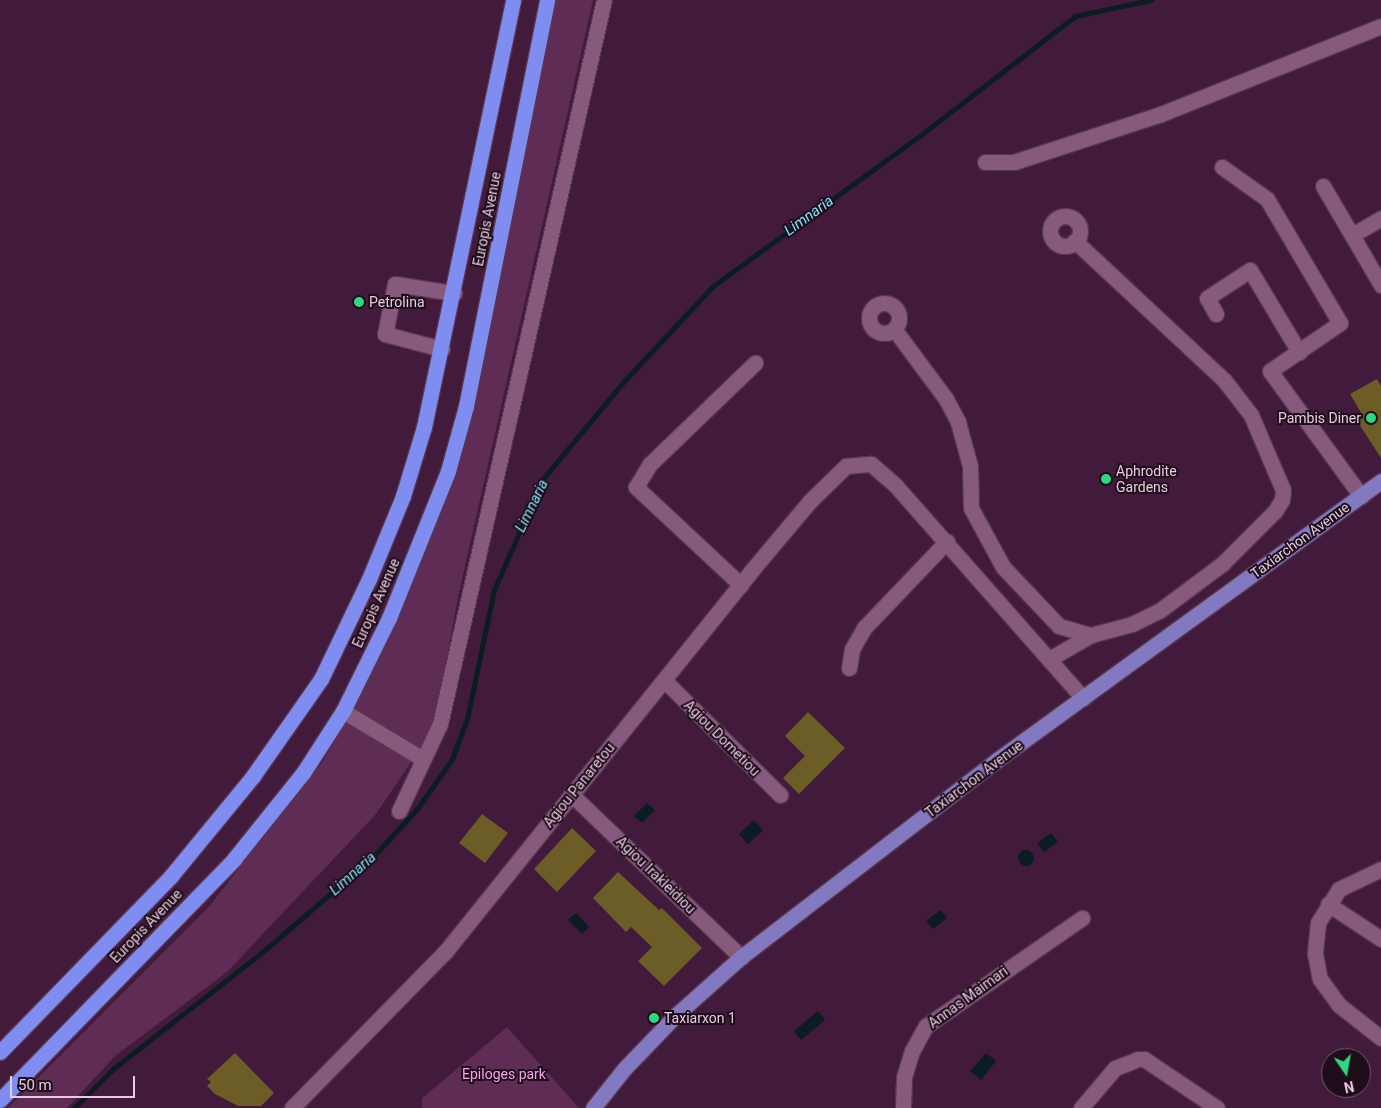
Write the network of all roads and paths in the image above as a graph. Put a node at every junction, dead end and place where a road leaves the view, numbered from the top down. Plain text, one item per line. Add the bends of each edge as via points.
1 (513, 0) edge
2 (547, 0) edge
3 (604, 0) edge
4 (1381, 26) edge
5 (985, 162) dead end
6 (1222, 167) dead end
7 (1323, 186) dead end
8 (1381, 218) edge
9 (1352, 235) junction
10 (1075, 241) dead end
11 (1381, 285) edge
12 (454, 292) junction
13 (1216, 314) dead end
14 (894, 329) dead end
15 (442, 349) junction
16 (1299, 352) junction
17 (755, 363) dead end
18 (1381, 481) edge
19 (1361, 496) junction
20 (948, 541) junction
21 (740, 585) junction
22 (1091, 635) junction
23 (1050, 658) junction
24 (849, 668) dead end
25 (665, 681) junction
26 (1082, 698) junction
27 (343, 711) junction
28 (423, 759) junction
29 (571, 794) junction
30 (780, 795) dead end
31 (399, 811) dead end
32 (1381, 869) edge
33 (1328, 904) junction
34 (1082, 918) dead end
35 (1381, 939) edge
36 (741, 957) junction
37 (1381, 1038) edge
38 (0, 1052) edge
39 (0, 1100) edge
40 (292, 1108) edge
41 (593, 1108) edge
42 (903, 1108) edge
43 (1081, 1108) edge
44 (1218, 1108) edge

1 - 12 highway, Europis Avenue
2 - 27 highway, Europis Avenue via 466,406 448,471 389,618
3 - 28 street via 440,724
4 - 5 street via 1161,114 1014,162
6 - 16 street via 1267,199 1340,323
7 - 9 street
8 - 9 street
9 - 11 street
10 - 22 street via 1224,380 1251,415 1283,490 1282,500 1252,536 1188,590 1159,611 1132,624
12 - 15 highway, Europis Avenue
12 - 15 street via 395,284 384,334
13 - 16 street via 1207,298 1250,270
14 - 22 street via 946,399 958,422 970,466 972,508 1003,567 1059,626
15 - 38 highway, Europis Avenue via 424,427 403,496 369,579 321,679 254,776 171,876
16 - 19 street via 1270,372
17 - 21 street via 650,464 636,487
18 - 19 main road, Taxiarchon Avenue
19 - 26 main road, Taxiarchon Avenue
20 - 21 street, Agiou Panaretou via 872,464 846,466 809,502
20 - 23 street
20 - 24 street via 864,628 852,648
21 - 25 street, Agiou Panaretou
22 - 23 street
23 - 26 street
25 - 29 street, Agiou Panaretou
25 - 30 street, Agiou Dometiou
26 - 36 main road, Taxiarchon Avenue
27 - 28 street
27 - 39 highway, Europis Avenue via 303,773 234,859
28 - 31 street
29 - 36 street, Agiou Irakleidiou
29 - 40 street, Agiou Panaretou via 445,952
32 - 33 street via 1339,890
33 - 35 street
33 - 37 street via 1318,923 1315,954 1320,979 1339,1005
34 - 42 street, Annas Maimari via 926,1026 912,1050 904,1077
36 - 41 main road, Taxiarchon Avenue via 676,1015 624,1069
43 - 44 street via 1115,1068 1138,1059

